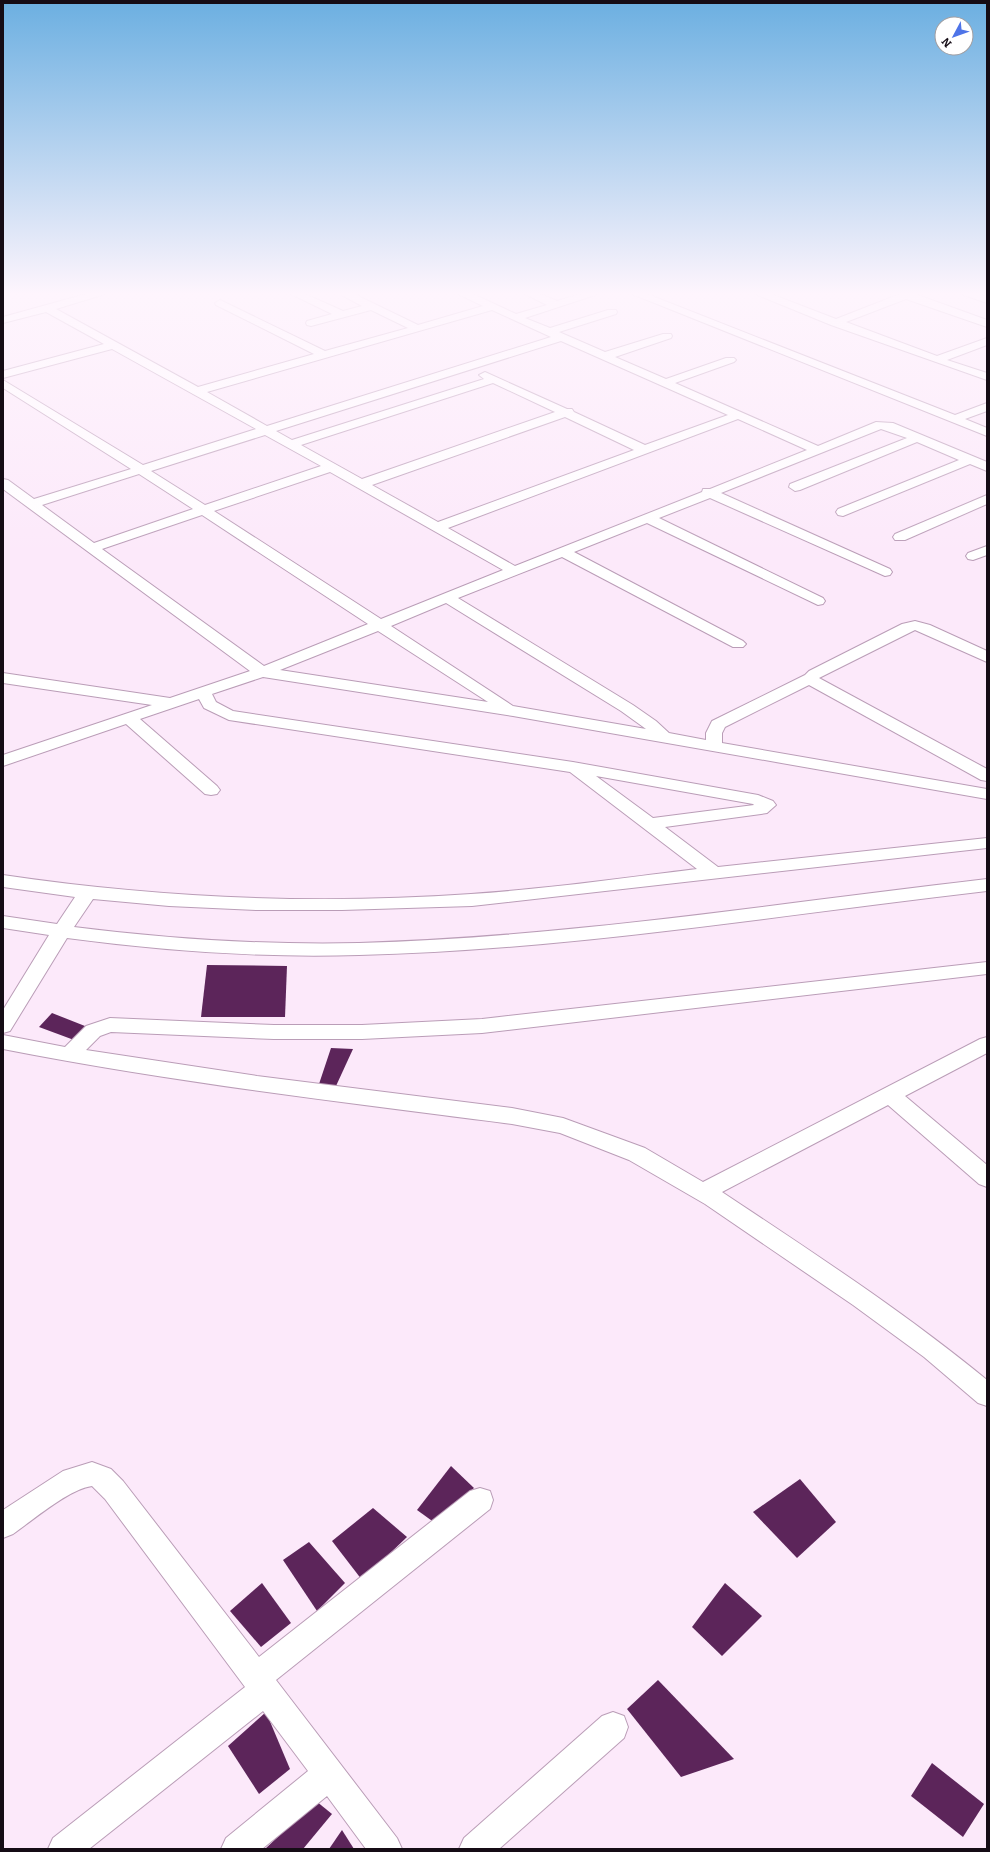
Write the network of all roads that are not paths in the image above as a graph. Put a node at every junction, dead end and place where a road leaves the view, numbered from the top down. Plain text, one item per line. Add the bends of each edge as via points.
1 (176, 380) edge
2 (237, 380) edge
3 (424, 380) edge
4 (491, 380) edge
5 (498, 380) edge
6 (659, 380) edge
7 (672, 380) edge
8 (857, 380) edge
9 (3, 383) edge
10 (665, 383) junction
11 (197, 392) junction
12 (987, 408) edge
13 (568, 412) junction
14 (739, 415) junction
15 (955, 419) junction
16 (265, 430) junction
17 (987, 432) edge
18 (917, 438) junction
19 (290, 444) junction
20 (645, 450) junction
21 (818, 450) junction
22 (981, 462) edge
23 (331, 467) junction
24 (140, 469) junction
25 (3, 483) edge
26 (361, 484) junction
27 (795, 487) dead end
28 (708, 492) junction
29 (987, 500) edge
30 (32, 504) junction
31 (205, 511) junction
32 (844, 512) dead end
33 (646, 517) junction
34 (437, 527) junction
35 (900, 537) dead end
36 (92, 548) junction
37 (987, 550) edge
38 (561, 551) junction
39 (973, 556) dead end
40 (514, 571) junction
41 (885, 572) dead end
42 (446, 597) junction
43 (818, 601) dead end
44 (378, 625) junction
45 (738, 644) dead end
46 (987, 658) edge
47 (262, 672) junction
48 (3, 678) edge
49 (811, 678) junction
50 (203, 692) junction
51 (169, 703) junction
52 (513, 711) junction
53 (127, 718) junction
54 (664, 738) junction
55 (714, 746) junction
56 (3, 760) edge
57 (572, 767) junction
58 (987, 776) edge
59 (211, 790) dead end
60 (987, 794) edge
61 (651, 824) junction
62 (987, 843) edge
63 (714, 872) junction
64 (3, 881) edge
65 (987, 885) edge
66 (80, 904) junction
67 (3, 922) edge
68 (61, 932) junction
69 (987, 968) edge
70 (3, 1026) edge
71 (3, 1042) edge
72 (987, 1044) edge
73 (69, 1055) junction
74 (890, 1095) junction
75 (987, 1178) edge
76 (703, 1192) junction
77 (987, 1395) edge
78 (480, 1500) dead end
79 (3, 1525) edge
80 (260, 1684) junction
81 (613, 1727) dead end
82 (329, 1774) junction
83 (64, 1849) edge
84 (237, 1849) edge
85 (386, 1849) edge
86 (475, 1849) edge

1 - 11 street
2 - 11 street
3 - 16 street
4 - 19 street
5 - 13 street
6 - 10 street
7 - 10 street
8 - 15 street
9 - 24 street
10 - 14 street
11 - 16 street
12 - 15 street
13 - 20 street
13 - 26 street
14 - 20 street
14 - 21 street
15 - 17 street
16 - 19 street
16 - 24 street
18 - 21 street via 889,426 880,425
18 - 22 street
18 - 27 street
19 - 23 street
20 - 34 street
21 - 28 street
22 - 32 street
23 - 26 street
23 - 31 street
24 - 30 street
24 - 31 street
25 - 30 street
26 - 34 street
28 - 33 street
28 - 41 street
29 - 35 street
30 - 36 street
31 - 36 street
31 - 44 street
33 - 38 street
33 - 43 street
34 - 40 street
36 - 47 street
37 - 39 street
38 - 40 street
38 - 45 street
40 - 42 street
42 - 44 street
42 - 54 street via 627,708 650,724
44 - 47 street
44 - 52 street
46 - 49 street via 915,625 814,674
47 - 50 street
47 - 52 street
48 - 51 street
49 - 55 street via 718,724 714,733
49 - 58 street
50 - 51 street
50 - 57 street via 210,705 229,715
51 - 53 street
52 - 54 street
53 - 56 street
53 - 59 street
54 - 55 street
55 - 60 street
57 - 61 street
57 - 61 street via 758,800 767,805 761,809
61 - 63 street
62 - 63 street
63 - 66 street via 472,900 419,903 185,901
64 - 66 street
65 - 68 street via 550,938 359,949 246,948
66 - 68 street
67 - 68 street
68 - 70 street
69 - 73 street via 482,1026 355,1032 274,1032 110,1025 93,1031
71 - 73 street
72 - 74 street
73 - 76 street via 176,1073 512,1116 563,1126 637,1154
74 - 75 street
74 - 76 street
76 - 77 street via 934,1350
78 - 80 street
79 - 80 street via 76,1477 92,1474 103,1478
80 - 82 street
80 - 83 street
81 - 86 street
82 - 84 street
82 - 85 street

